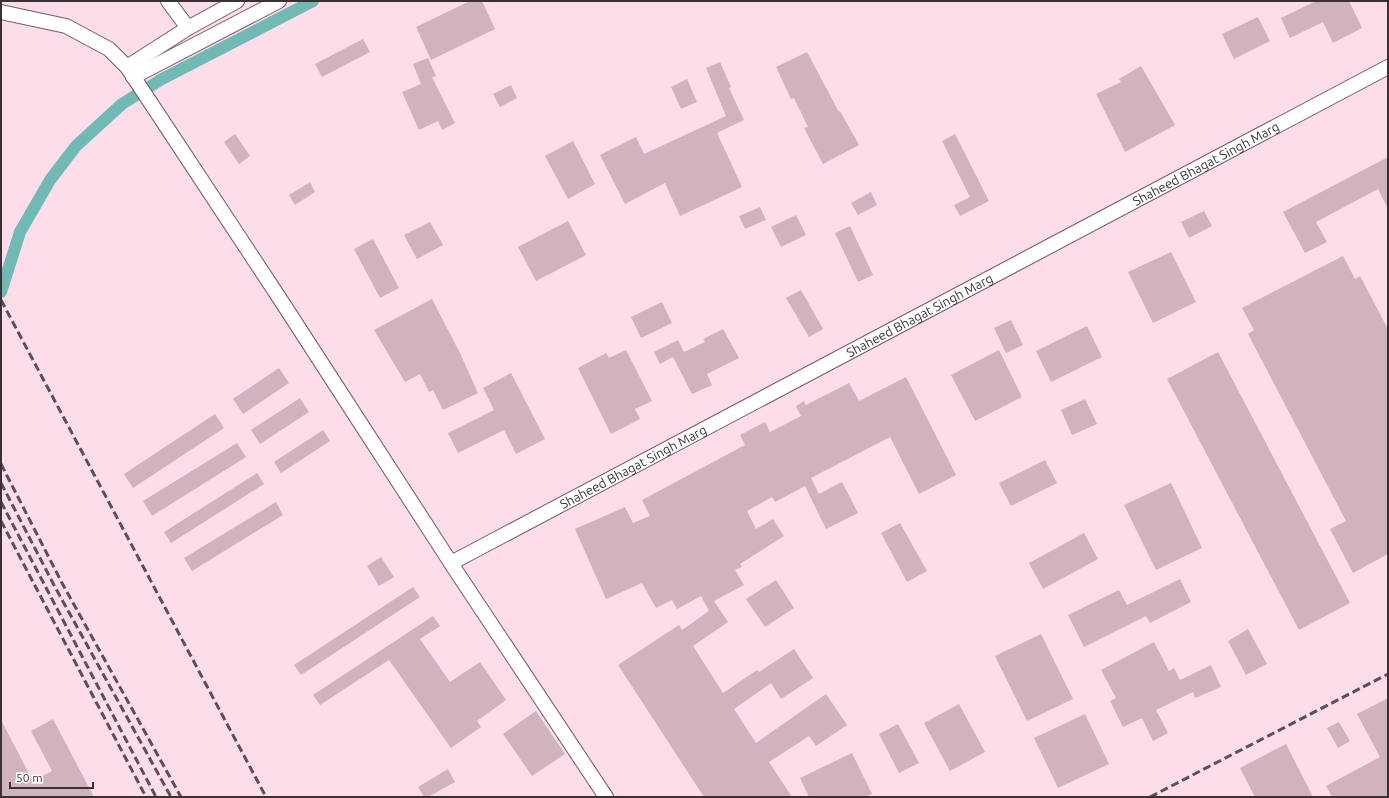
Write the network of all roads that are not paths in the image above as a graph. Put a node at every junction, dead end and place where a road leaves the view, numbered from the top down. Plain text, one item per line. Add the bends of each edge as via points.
1 (168, 1) edge
2 (237, 1) edge
3 (279, 1) edge
4 (1, 12) edge
5 (188, 28) junction
6 (1388, 67) edge
7 (132, 75) junction
8 (451, 563) junction
9 (606, 797) edge

1 - 5 street
2 - 5 street
3 - 7 street
4 - 7 street via 66,26 109,49
5 - 7 street
6 - 8 street, Shaheed Bhagat Singh Marg
7 - 8 street
8 - 9 street

